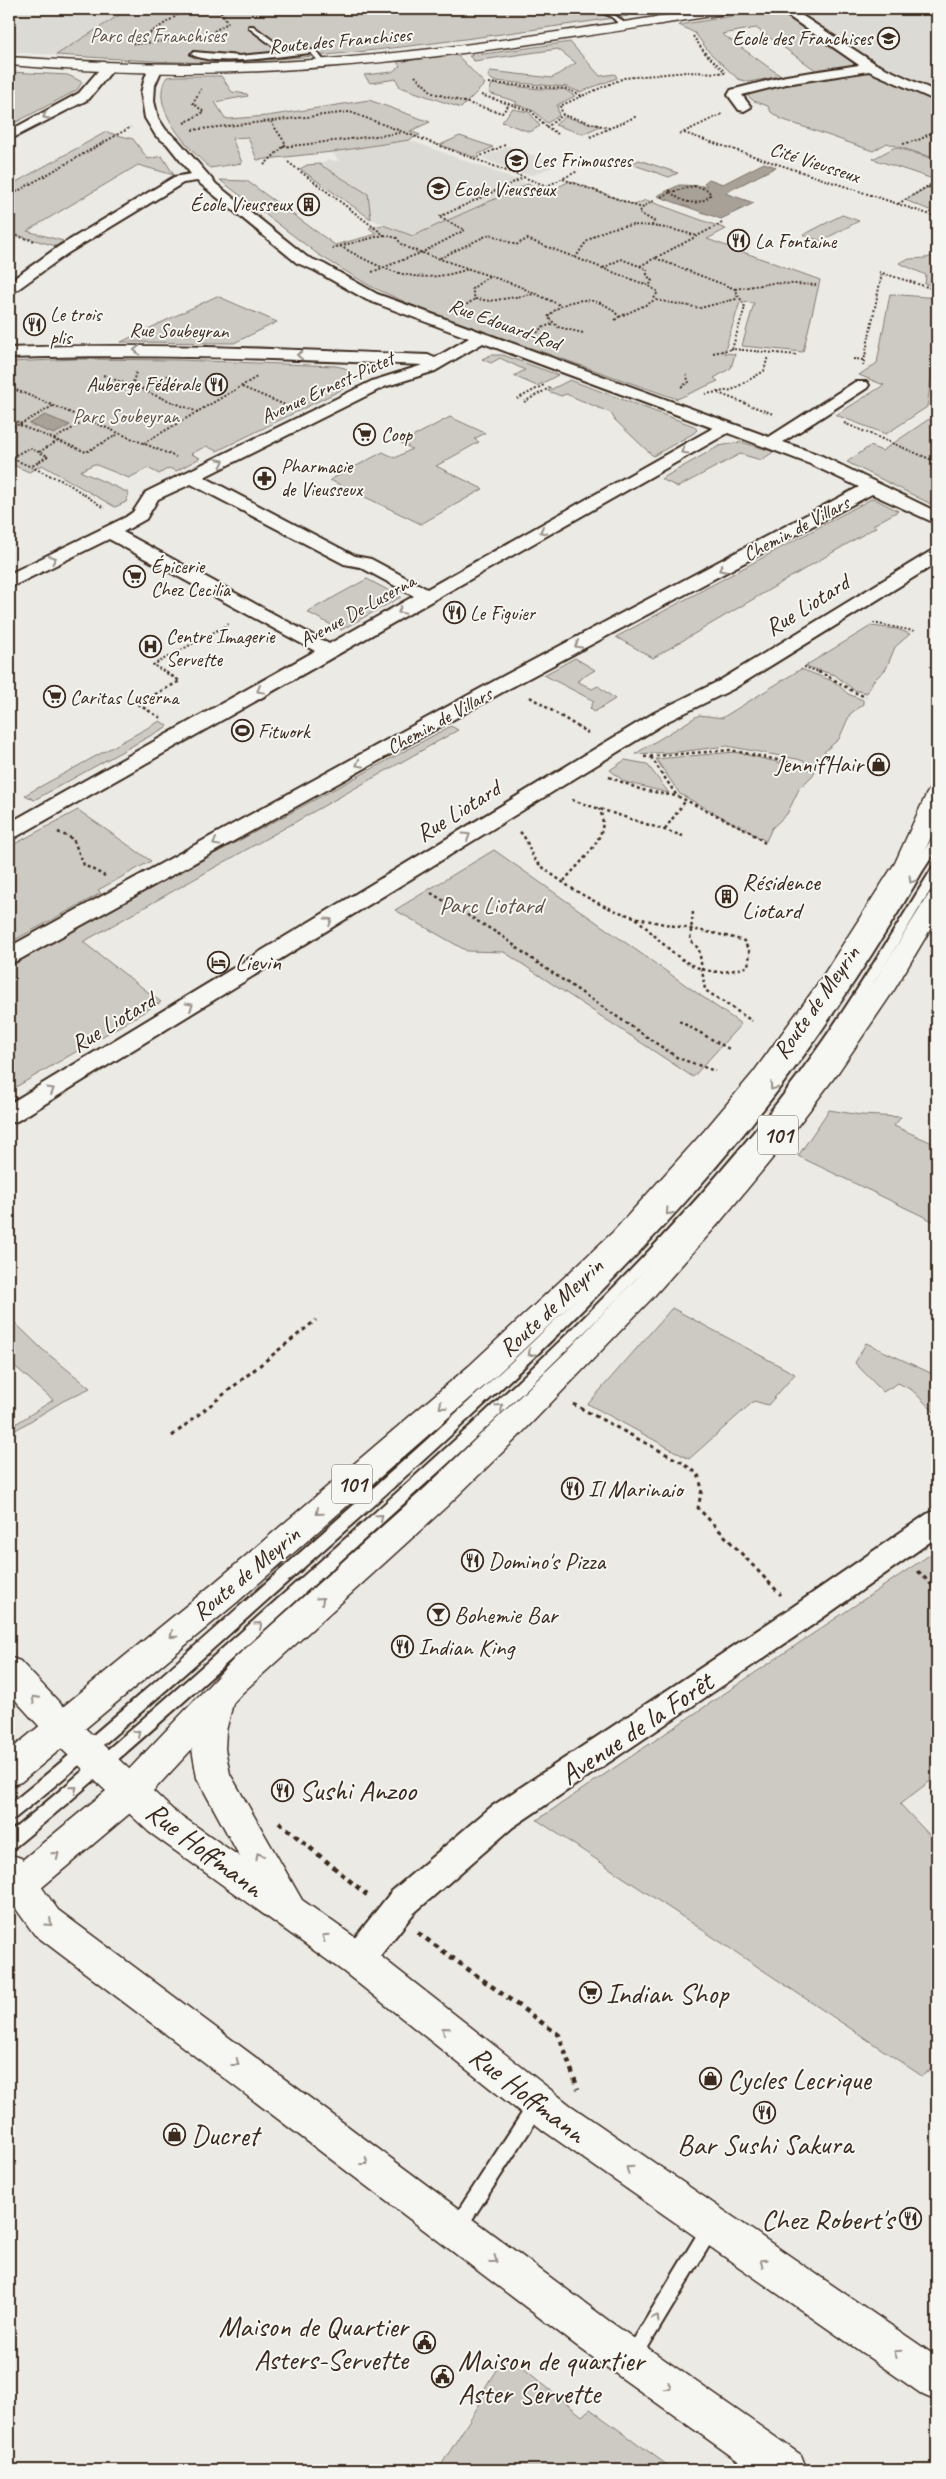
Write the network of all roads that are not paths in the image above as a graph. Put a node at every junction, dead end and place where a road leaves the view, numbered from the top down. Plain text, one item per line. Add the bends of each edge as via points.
1 (595, 9) edge
2 (732, 9) edge
3 (784, 9) edge
4 (624, 26) junction
5 (252, 27) dead end
6 (286, 52) junction
7 (194, 54) dead end
8 (9, 61) edge
9 (322, 63) junction
10 (109, 67) junction
11 (871, 67) junction
12 (156, 69) junction
13 (937, 97) edge
14 (744, 107) road end
15 (9, 136) edge
16 (200, 176) junction
17 (9, 289) edge
18 (480, 338) junction
19 (9, 354) edge
20 (447, 356) junction
21 (348, 358) junction
22 (378, 384) junction
23 (861, 385) dead end
24 (727, 427) junction
25 (772, 442) junction
26 (191, 477) junction
27 (872, 487) junction
28 (937, 519) edge
29 (110, 532) junction
30 (937, 555) edge
31 (9, 581) edge
32 (427, 596) junction
33 (329, 651) junction
34 (937, 795) edge
35 (9, 832) edge
36 (937, 838) edge
37 (937, 870) edge
38 (937, 898) edge
39 (9, 956) edge
40 (9, 1115) edge
41 (937, 1522) edge
42 (9, 1671) edge
43 (222, 1693) junction
44 (61, 1727) junction
45 (94, 1758) junction
46 (9, 1771) edge
47 (130, 1792) junction
48 (9, 1814) edge
49 (9, 1842) edge
50 (12, 1883) edge
51 (292, 1914) junction
52 (357, 1960) junction
53 (538, 2104) junction
54 (712, 2227) junction
55 (455, 2231) junction
56 (631, 2360) junction
57 (937, 2381) edge
58 (786, 2470) edge

1 - 4 lane via 613,15
2 - 4 main road, Route des Franchises
3 - 11 street
4 - 9 main road, Route des Franchises
5 - 6 lane
6 - 7 lane via 228,59
6 - 9 lane via 313,51
8 - 10 main road, Route des Franchises
9 - 12 main road, Route des Franchises
10 - 12 main road, Route des Franchises
10 -> 15 street via 84,96
11 - 13 street
11 - 14 street via 757,86 736,93
12 - 16 street, Rue Edouard-Rod via 148,84 146,100 151,114 162,134 171,140
16 - 17 street via 179,180 63,250
16 - 18 street, Rue Edouard-Rod via 302,260 372,297
18 - 20 street, Avenue Ernest-Pictet
18 - 24 street, Rue Edouard-Rod
21 -> 19 street, Rue Soubeyran via 195,350
20 - 21 street, Rue Soubeyran via 414,362
20 - 22 street, Avenue Ernest-Pictet via 429,368
21 - 22 street, Rue Soubeyran via 370,371
26 -> 22 street, Avenue Ernest-Pictet
23 - 25 street
24 - 25 street, Rue Edouard-Rod
24 -> 32 street, Avenue De-Luserna
25 - 27 street, Rue Edouard-Rod
26 - 29 street, Avenue Ernest-Pictet via 152,496 132,521
26 - 32 street via 350,560 365,563
27 - 28 street, Rue Edouard-Rod
27 -> 39 street, Chemin de Villars via 503,684
31 -> 29 street, Avenue Ernest-Pictet
29 - 33 street
40 -> 30 street, Rue Liotard via 661,717 726,685
32 -> 33 street, Avenue De-Luserna
33 -> 35 street, Avenue De-Luserna
34 -> 44 main road, Route de Meyrin / 101 via 906,863 824,994 743,1102 623,1239 479,1374 224,1594
36 -> 45 lane via 858,968 805,1045 722,1150 643,1240 470,1410
45 -> 37 lane via 485,1422 654,1254 740,1157 821,1052 870,980
43 -> 38 main road, Route de Meyrin / 101 via 437,1496 669,1263 760,1158 820,1081 899,964
41 - 52 street, Avenue de la Forêt via 502,1817 403,1902
44 -> 42 main road, Rue Hoffmann
43 - 47 main road, Route de Meyrin / 101
51 -> 43 main road via 214,1778 208,1756 208,1735
44 - 45 main road, Rue Hoffmann
44 - 46 main road, 101
45 - 47 main road, Rue Hoffmann
45 - 48 lane
49 -> 45 lane
50 -> 47 main road, 101
47 - 51 main road, Rue Hoffmann via 161,1821
50 -> 55 main road via 46,1922
52 -> 51 main road, Rue Hoffmann
53 -> 52 main road, Rue Hoffmann
54 -> 53 main road, Rue Hoffmann
53 - 55 lane
56 -> 54 lane
57 -> 54 main road, Rue Hoffmann
55 -> 56 main road
56 -> 58 main road

